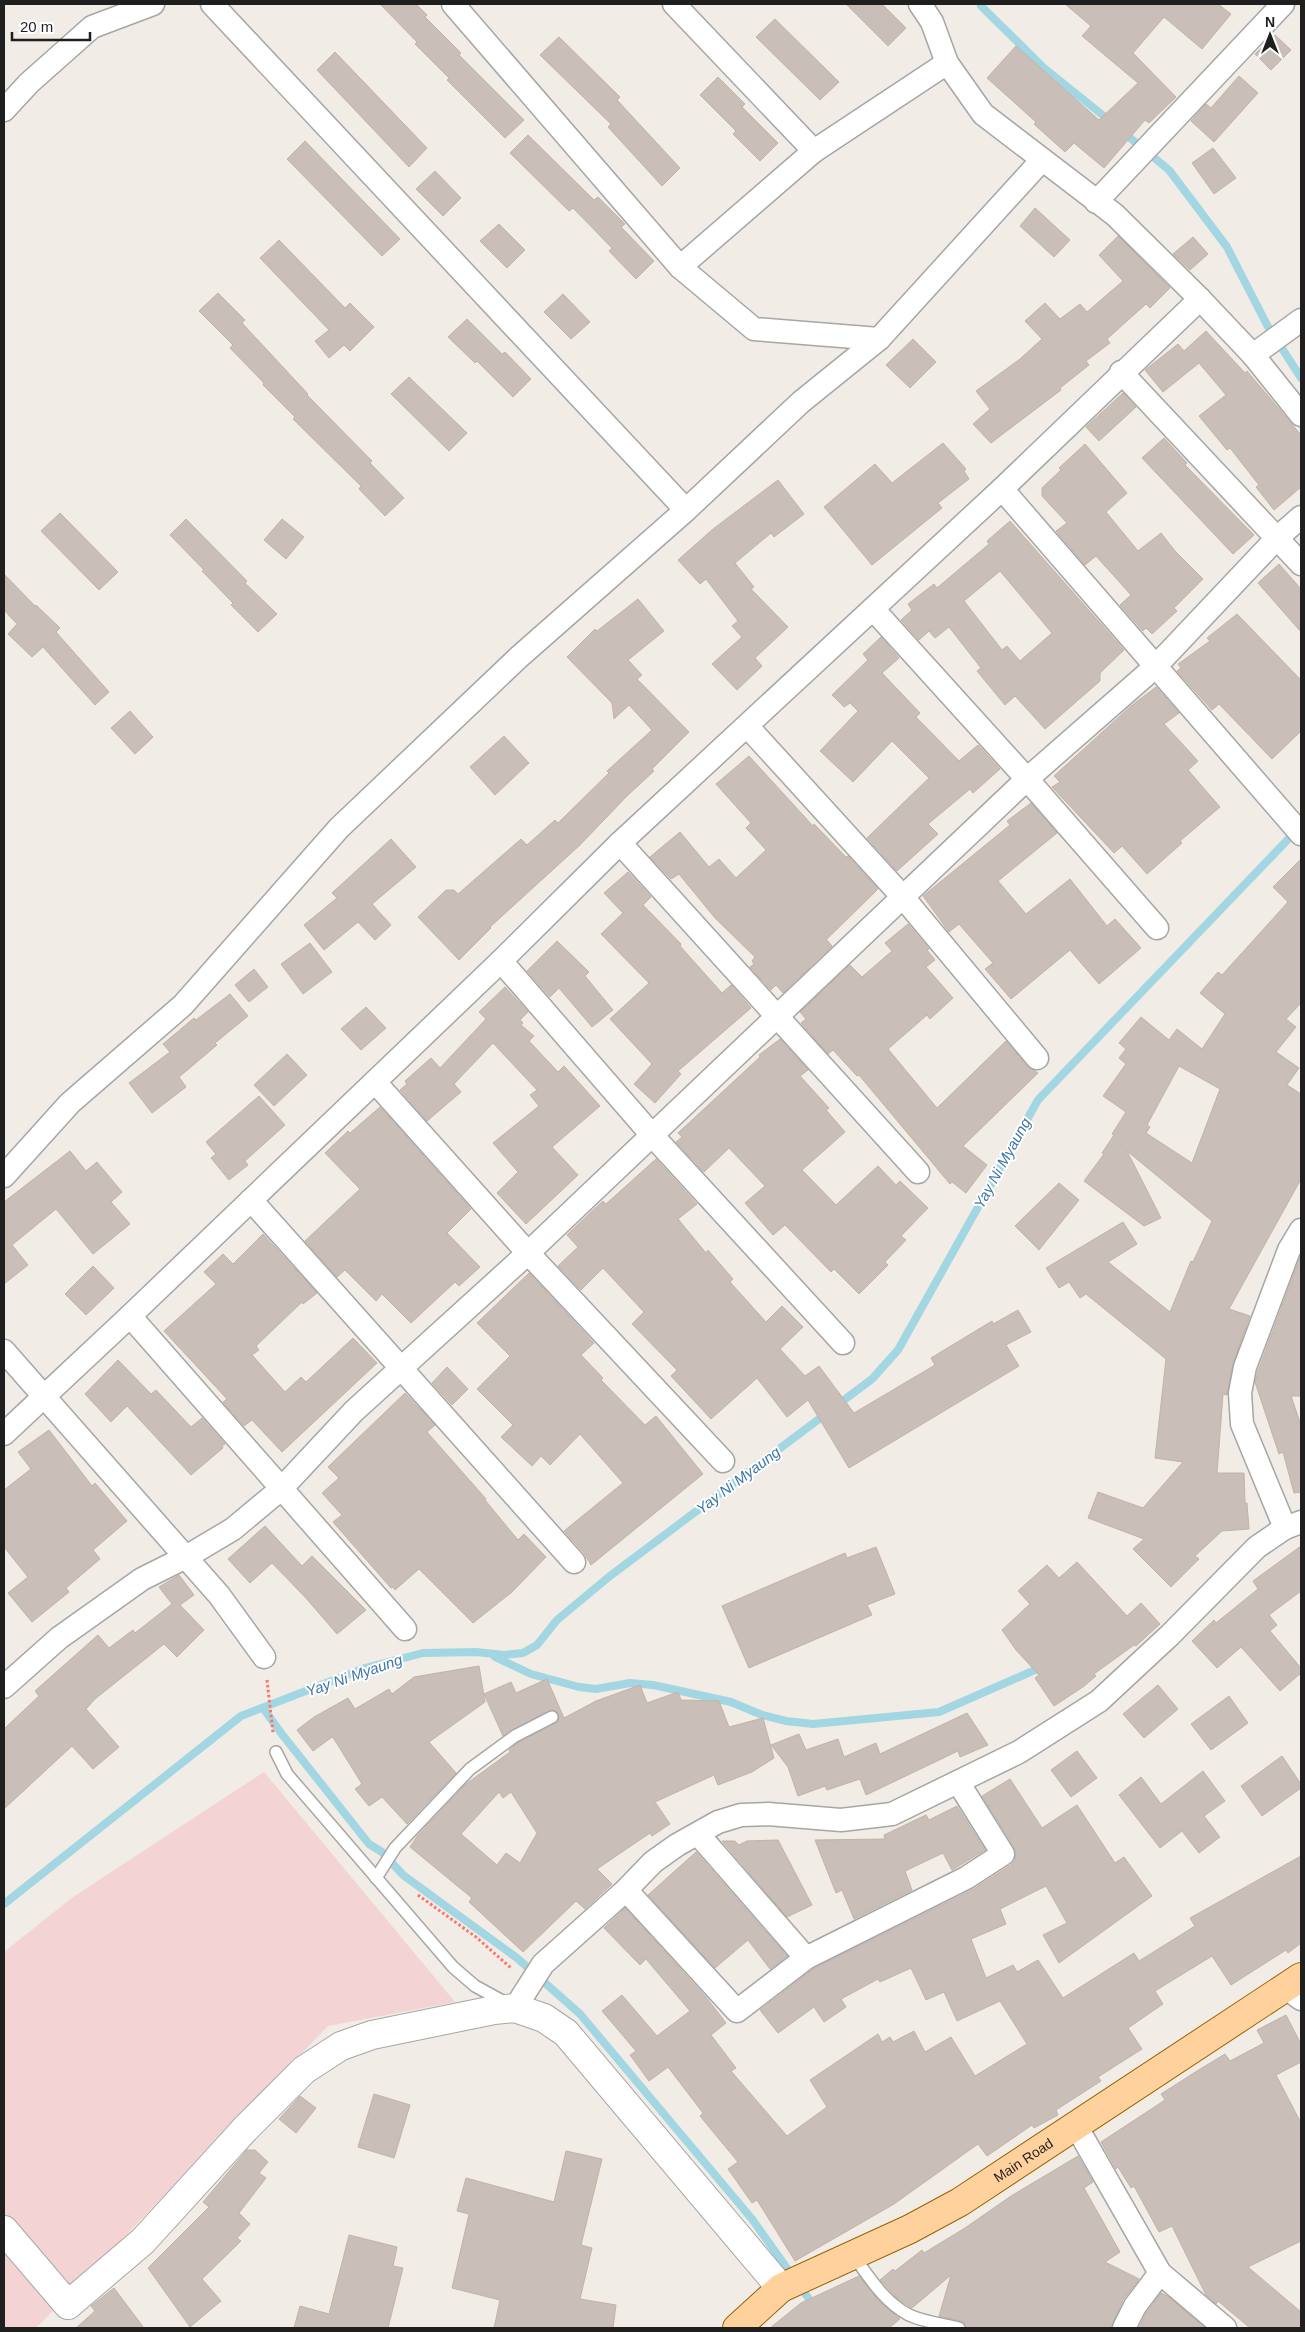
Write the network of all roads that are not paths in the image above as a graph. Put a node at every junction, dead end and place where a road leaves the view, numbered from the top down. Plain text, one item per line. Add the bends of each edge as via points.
1 (153, 4) edge
2 (212, 4) edge
3 (453, 4) edge
4 (674, 4) edge
5 (920, 4) edge
6 (1283, 4) edge
7 (947, 64) junction
8 (4, 110) edge
9 (814, 151) junction
10 (1042, 160) junction
11 (1096, 202) junction
12 (680, 267) junction
13 (1200, 299) junction
14 (1301, 320) edge
15 (879, 339) junction
16 (1253, 355) junction
17 (1121, 372) junction
18 (1301, 415) edge
19 (1002, 489) junction
20 (686, 510) junction
21 (1301, 517) edge
22 (1277, 538) junction
23 (1301, 564) edge
24 (873, 609) junction
25 (1155, 667) junction
26 (748, 727) junction
27 (1027, 779) junction
28 (1301, 834) edge
29 (620, 843) junction
30 (902, 896) junction
31 (1157, 928) dead end
32 (501, 961) junction
33 (777, 1014) junction
34 (1037, 1058) dead end
35 (375, 1082) junction
36 (651, 1134) junction
37 (918, 1172) dead end
38 (4, 1176) edge
39 (251, 1200) junction
40 (1301, 1230) edge
41 (528, 1253) junction
42 (1295, 1253) edge
43 (130, 1316) junction
44 (843, 1343) dead end
45 (4, 1351) edge
46 (401, 1368) junction
47 (43, 1397) junction
48 (4, 1434) edge
49 (723, 1462) dead end
50 (281, 1489) junction
51 (1293, 1525) edge
52 (186, 1557) junction
53 (574, 1562) dead end
54 (405, 1629) dead end
55 (264, 1657) road end
56 (4, 1686) edge
57 (552, 1717) dead end
58 (276, 1752) road end
59 (958, 1782) junction
60 (698, 1834) junction
61 (376, 1878) junction
62 (626, 1890) junction
63 (806, 1958) junction
64 (1296, 1988) edge
65 (515, 2008) junction
66 (1075, 2124) junction
67 (4, 2230) edge
68 (853, 2255) junction
69 (1160, 2273) junction
70 (781, 2288) junction
71 (737, 2328) edge
72 (959, 2328) edge
73 (1124, 2328) edge
74 (1225, 2328) edge

1 - 8 street via 92,27
2 - 20 street
3 - 12 street
4 - 9 street
5 - 7 street via 932,22
6 - 11 street
7 - 9 street
7 - 10 street via 984,114
9 - 12 street
10 - 11 street
10 - 15 street
11 - 13 street via 1115,215
12 - 15 street via 754,329
13 - 16 street
13 - 17 street
14 - 16 street
15 - 20 street via 801,402
16 - 18 street
17 - 19 street
17 - 22 street
19 - 24 street
19 - 25 street
20 - 38 street via 519,656 339,828 184,1005 70,1103
21 - 22 street
22 - 23 street
22 - 25 street
24 - 26 street
24 - 27 street
25 - 27 street
25 - 28 street
26 - 29 street
26 - 30 street
27 - 30 street
27 - 31 street
29 - 32 street
29 - 33 street
30 - 33 street
30 - 34 street
32 - 35 street
32 - 36 street
33 - 36 street
33 - 37 street
35 - 39 street
35 - 41 street
36 - 41 street
36 - 44 street
39 - 43 street
39 - 46 street
40 - 42 street
41 - 46 street
41 - 49 street
42 - 51 street via 1245,1367 1240,1393 1242,1424
43 - 47 street
43 - 50 street
45 - 47 street
46 - 50 street via 354,1411
46 - 53 street
47 - 48 street
47 - 52 street
50 - 52 street via 233,1529
50 - 54 street
51 - 59 street via 1256,1547 1170,1636 1099,1701 1019,1752
52 - 55 street via 219,1595
52 - 56 street via 142,1579 74,1627
57 - 61 lane via 515,1736 470,1769 395,1848
58 - 61 lane via 287,1774
59 - 60 street via 892,1814 841,1820 741,1815 718,1822
59 - 63 street via 1003,1854 966,1878
60 - 62 street via 653,1862
60 - 63 street
61 - 65 lane via 452,1966 475,1986
62 - 63 street via 737,2011
62 - 65 street via 535,1976
64 - 66 main road, Main Road
65 - 67 street via 372,2035 341,2046 304,2070 143,2241 68,2305
65 - 70 street via 544,2018 566,2033
66 - 68 main road, Main Road via 960,2202
66 - 69 street
68 - 70 main road, Main Road
68 - 72 lane via 897,2308 912,2316
69 - 73 street via 1135,2306
69 - 74 street
70 - 71 main road, Main Road

